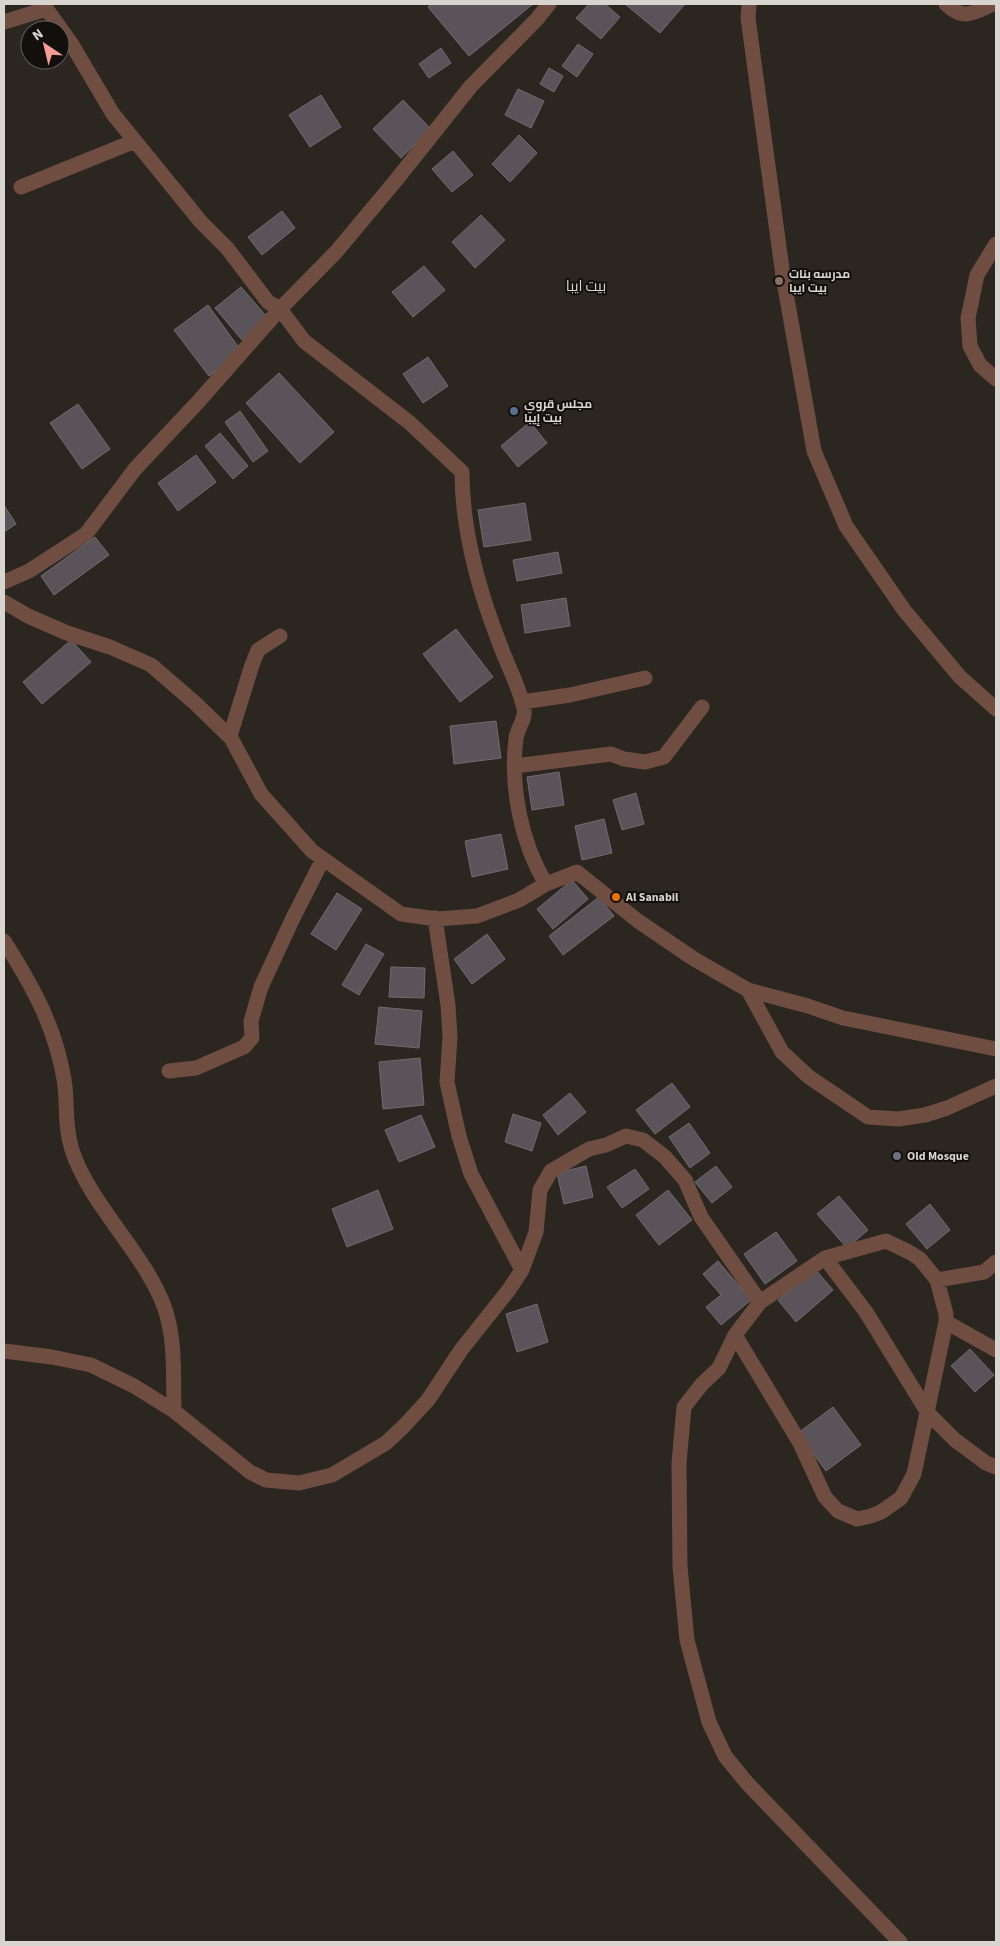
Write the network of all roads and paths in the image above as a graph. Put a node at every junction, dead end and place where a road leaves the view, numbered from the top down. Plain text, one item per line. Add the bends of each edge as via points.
1 (549, 4) edge
2 (749, 4) edge
3 (946, 4) edge
4 (993, 4) edge
5 (44, 6) edge
6 (4, 22) edge
7 (135, 141) junction
8 (21, 186) dead end
9 (996, 244) edge
10 (280, 309) junction
11 (996, 380) edge
12 (4, 582) edge
13 (4, 602) edge
14 (280, 636) dead end
15 (646, 678) dead end
16 (522, 702) junction
17 (702, 707) dead end
18 (996, 709) edge
19 (230, 736) junction
20 (515, 766) junction
21 (323, 859) junction
22 (546, 884) junction
23 (435, 918) junction
24 (4, 941) edge
25 (748, 990) junction
26 (996, 1049) edge
27 (168, 1071) dead end
28 (996, 1086) edge
29 (824, 1258) junction
30 (996, 1262) edge
31 (522, 1270) junction
32 (938, 1280) junction
33 (760, 1302) junction
34 (946, 1322) junction
35 (735, 1335) junction
36 (996, 1350) edge
37 (4, 1351) edge
38 (174, 1412) junction
39 (928, 1413) junction
40 (996, 1467) edge
41 (900, 1942) edge

1 - 10 street via 471,86 336,252
2 - 18 street via 748,18 783,276 814,451 846,526 904,610 960,677
3 - 4 street via 956,12 972,14
5 - 6 street
5 - 7 street
7 - 8 street
7 - 10 street via 201,222 227,248 268,302
9 - 11 street via 977,275 968,318 970,346 980,365
10 - 12 street via 135,469 86,534 29,571
10 - 16 street via 304,341 410,423 462,472 466,530 485,603
13 - 19 street via 67,633 151,665
14 - 19 street via 258,650
15 - 16 street
16 - 20 street via 525,712 516,737
17 - 20 street via 664,757 645,762 611,754
19 - 21 street via 261,794
20 - 22 street via 515,788 526,840 535,866
21 - 23 street via 401,914
21 - 27 street via 261,987 251,1021 252,1038 244,1048 196,1068
22 - 23 street via 519,900 477,916
22 - 25 street via 577,872 638,921
23 - 31 street via 448,1005 447,1082 459,1136 471,1174
24 - 38 street via 39,999 51,1032 64,1079 72,1150 85,1180 164,1306 171,1331
25 - 26 street via 844,1018
25 - 28 street via 782,1052 809,1077 868,1117 898,1119 925,1115
29 - 32 street via 886,1241 920,1259
29 - 33 street
29 - 39 street via 866,1312
30 - 32 street via 984,1272
31 - 33 street via 536,1232 540,1190 551,1171 589,1149 626,1136 643,1140 665,1157 685,1180 701,1217
31 - 38 street via 461,1350 428,1400 405,1425 386,1444 332,1475 299,1483 266,1480 250,1472
32 - 34 street
33 - 35 street
34 - 36 street
34 - 39 street
35 - 39 street via 800,1443 825,1496 838,1511 857,1519 881,1512 901,1498 914,1474
35 - 41 street via 719,1368 684,1407 679,1463 680,1567 687,1640 707,1713 725,1756
37 - 38 street via 91,1365 134,1386
39 - 40 street via 955,1440

